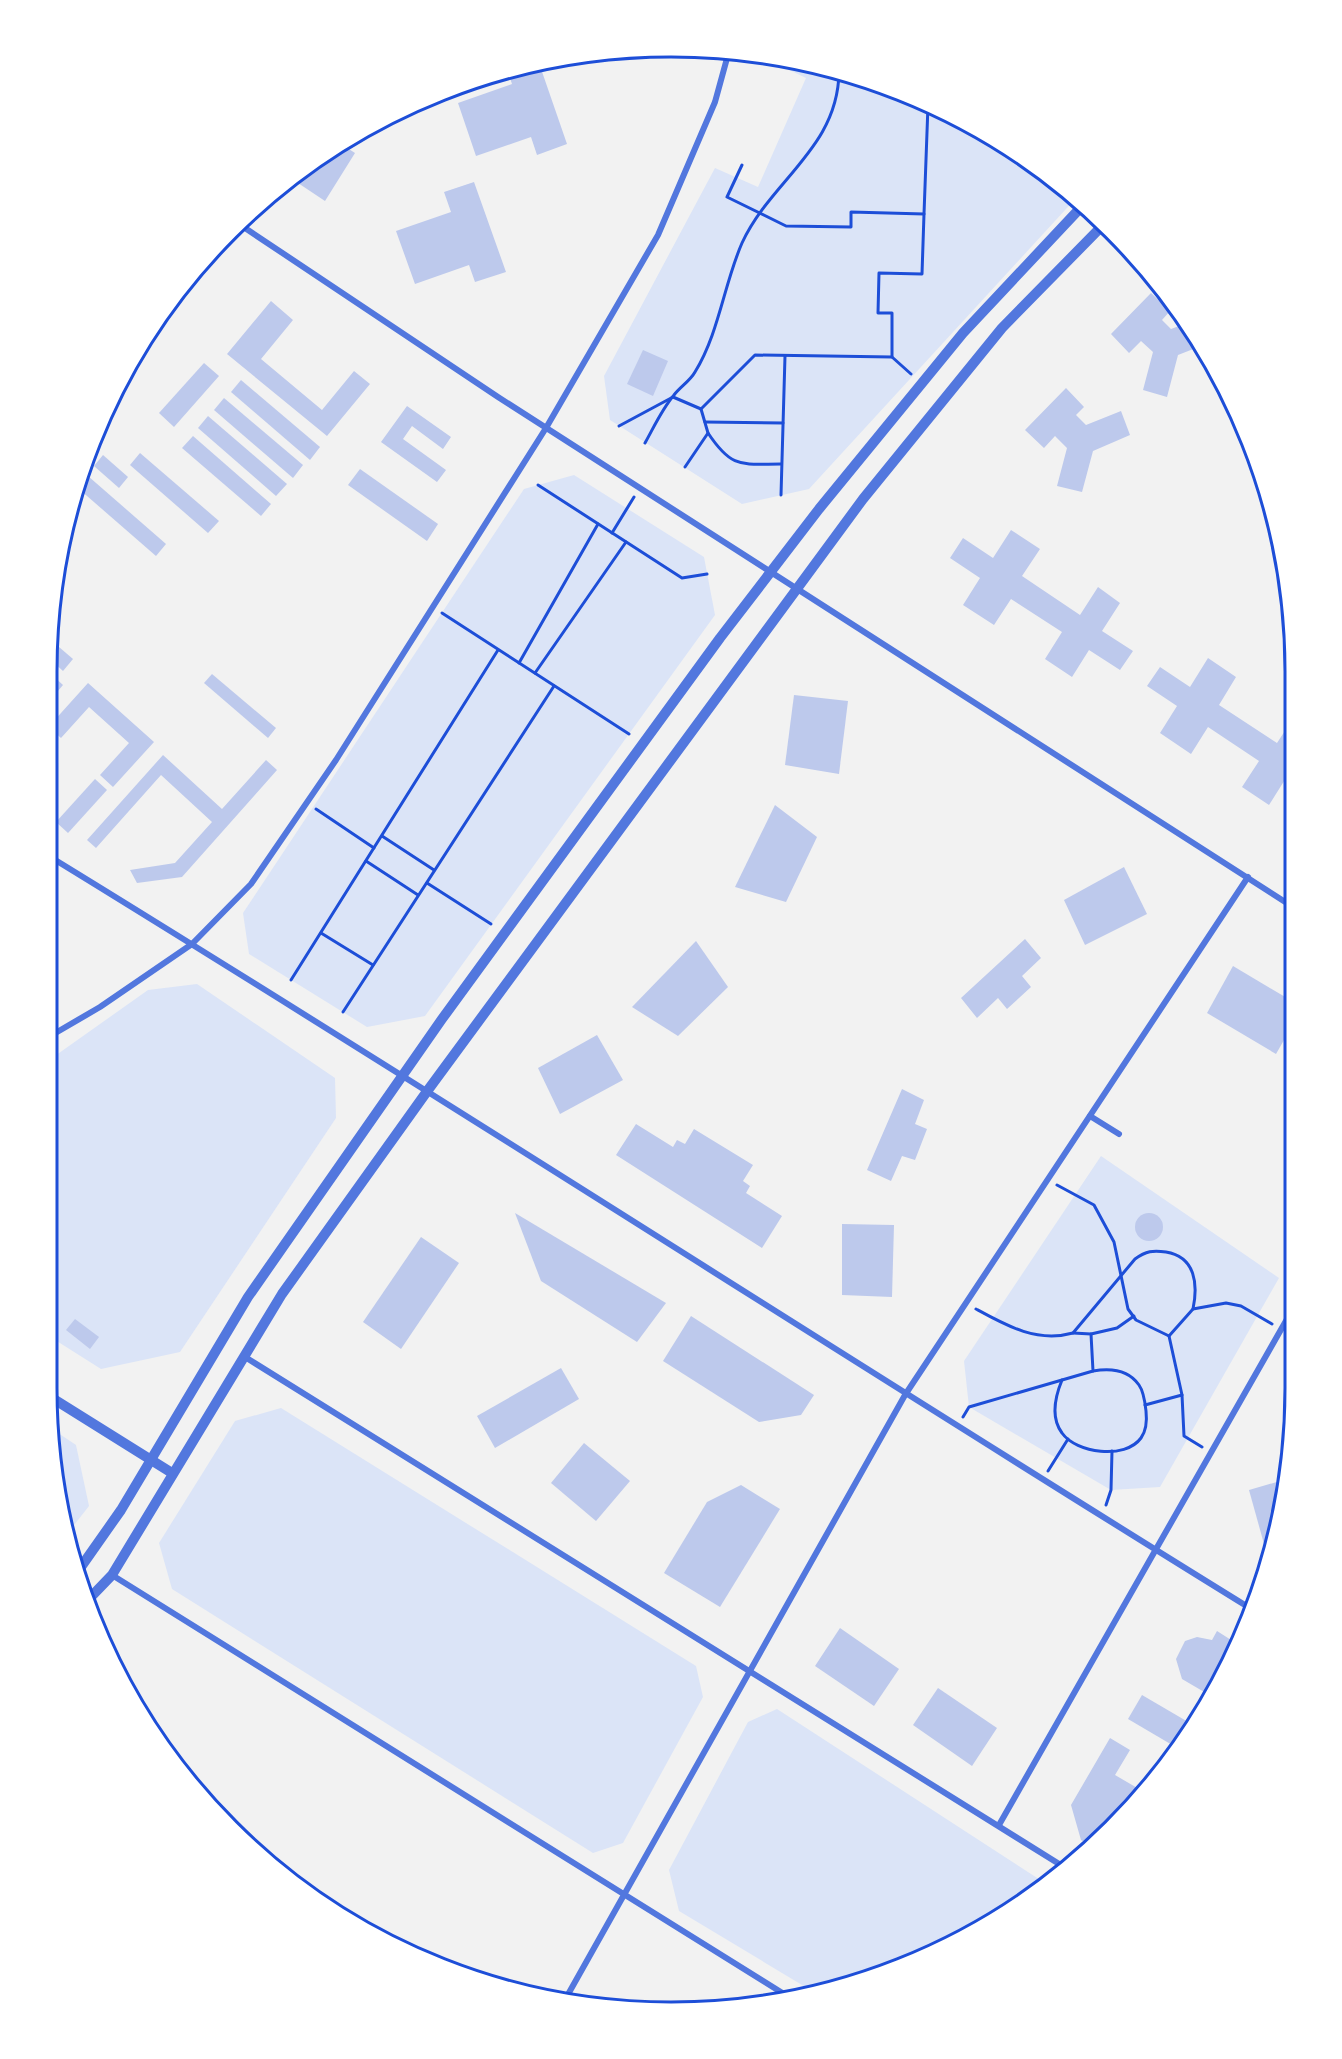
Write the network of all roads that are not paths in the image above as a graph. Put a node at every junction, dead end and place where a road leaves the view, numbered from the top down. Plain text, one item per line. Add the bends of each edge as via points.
1 (726, 60) edge
2 (1078, 211) edge
3 (246, 229) edge
4 (1098, 230) edge
5 (546, 428) junction
6 (771, 572) junction
7 (797, 588) junction
8 (57, 861) edge
9 (1248, 877) junction
10 (1285, 902) edge
11 (192, 944) junction
12 (57, 1032) edge
13 (403, 1075) junction
14 (428, 1090) junction
15 (1090, 1116) junction
16 (1119, 1134) dead end
17 (1285, 1322) edge
18 (245, 1357) junction
19 (905, 1395) junction
20 (57, 1401) edge
21 (151, 1460) junction
22 (172, 1473) junction
23 (1154, 1549) junction
24 (83, 1564) edge
25 (112, 1575) junction
26 (93, 1594) edge
27 (1245, 1605) edge
28 (749, 1672) junction
29 (999, 1825) junction
30 (1059, 1864) edge
31 (624, 1895) junction
32 (780, 1992) edge
33 (569, 1993) edge

1 - 5 street via 714,102 658,235
2 - 6 street via 963,333
3 - 5 street
4 - 7 street via 1002,328 863,499
5 - 6 street
5 - 11 street via 336,760 258,874
6 - 7 street
6 - 13 street
7 - 9 street
7 - 14 street
8 - 11 street
9 - 10 street
9 - 15 street
11 - 12 street
11 - 13 street
13 - 14 street
13 - 21 street via 248,1297
14 - 18 street via 282,1294
14 - 19 street
15 - 16 street
15 - 19 street
17 - 23 street
18 - 22 street
18 - 28 street
19 - 23 street
19 - 28 street
20 - 21 street
21 - 22 street
21 - 24 street
22 - 25 street
23 - 27 street
23 - 29 street
25 - 26 street
25 - 31 street
28 - 29 street
28 - 31 street
29 - 30 street
31 - 32 street
31 - 33 street

